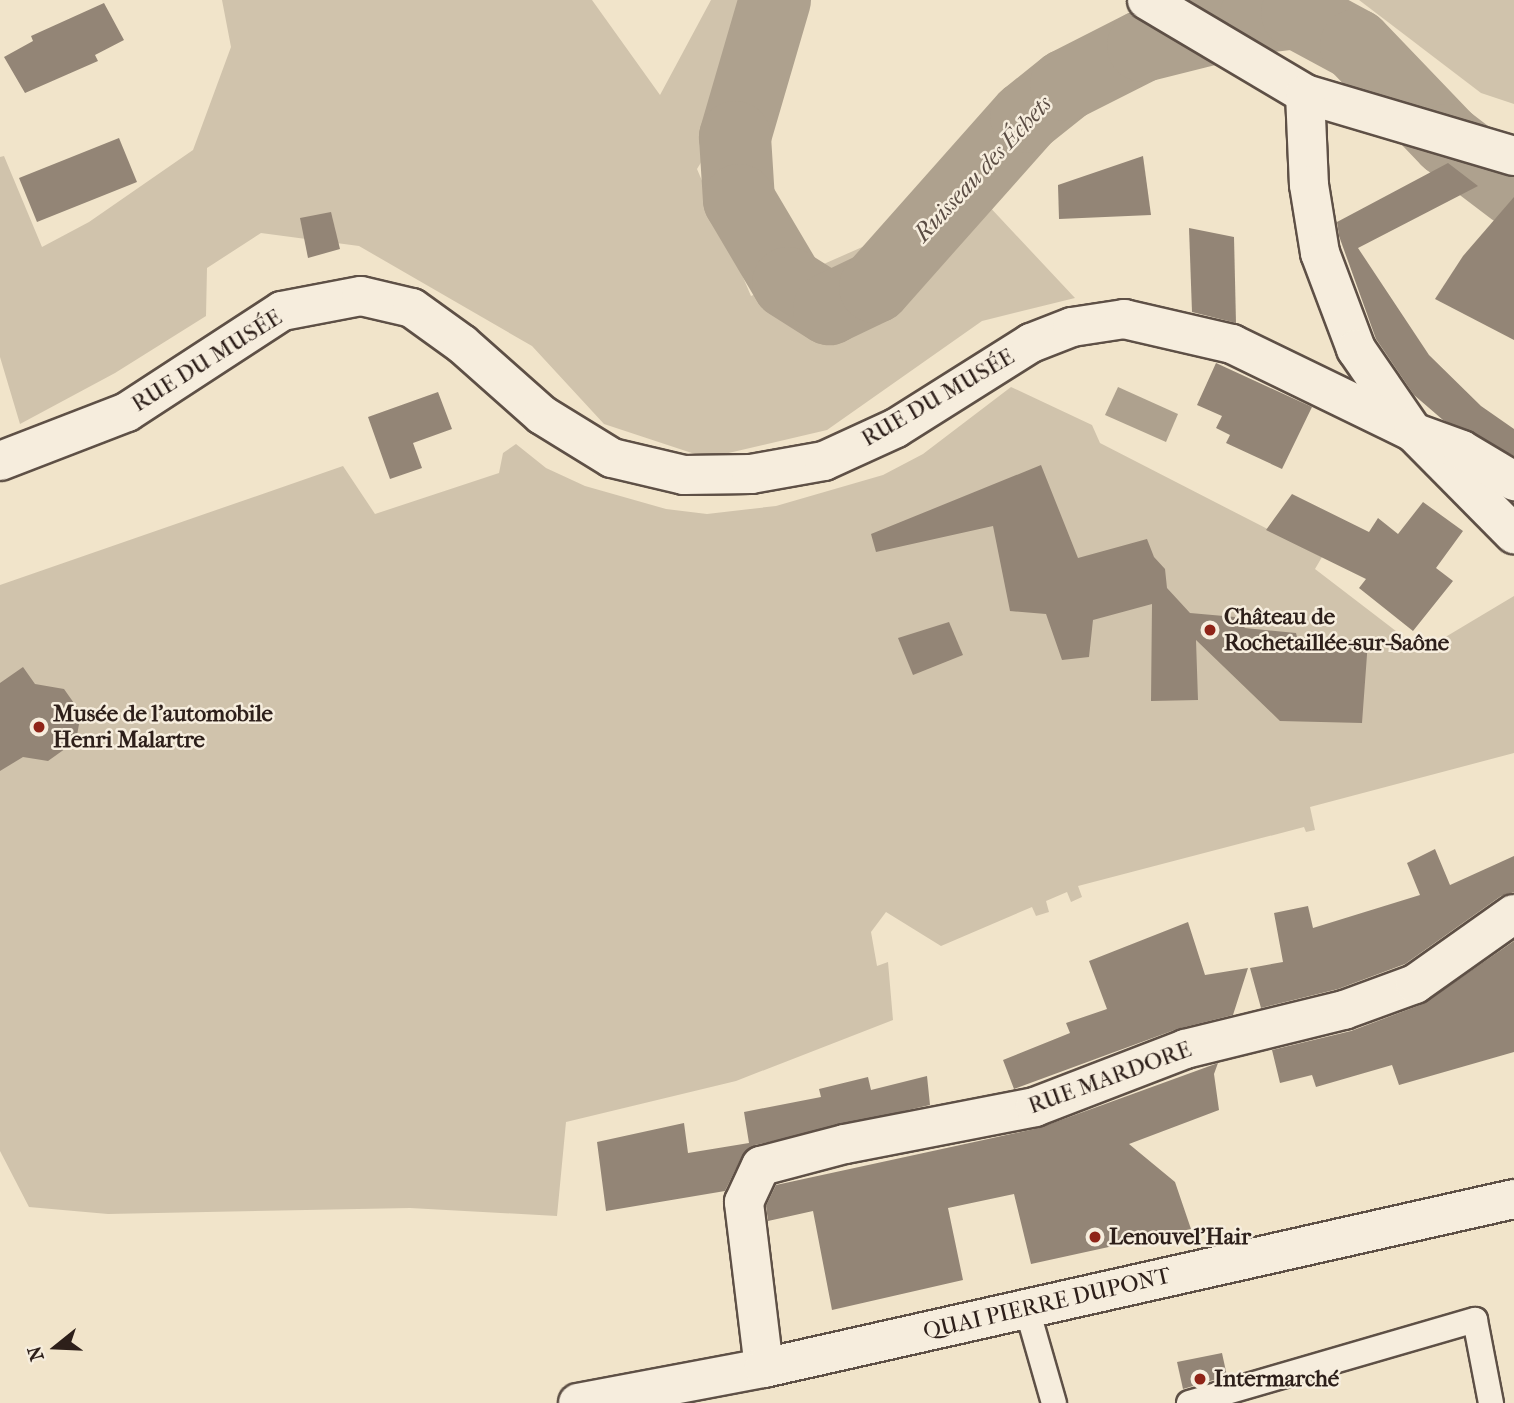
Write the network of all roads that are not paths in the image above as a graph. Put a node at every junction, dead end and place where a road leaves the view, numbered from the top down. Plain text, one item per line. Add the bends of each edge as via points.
1 (1147, 0) edge
2 (1305, 94) junction
3 (1514, 156) edge
4 (1413, 432) junction
5 (0, 461) edge
6 (1514, 481) edge
7 (1514, 534) edge
8 (1514, 914) edge
9 (1514, 1199) edge
10 (1027, 1309) junction
11 (764, 1368) junction
12 (578, 1403) edge
13 (1054, 1403) edge
14 (1189, 1403) edge
15 (1491, 1403) edge

1 - 2 street
2 - 3 street
2 - 4 street via 1309,185 1320,253 1356,349
4 - 5 street, RUE DU MUSÉE via 1232,344 1124,319 1072,327 1031,343 896,428 824,461 751,474 684,475 612,458 542,415 462,344 412,308 361,296 282,311 127,412
4 - 6 street, RUE DU MUSÉE via 1462,450
4 - 7 street
8 - 11 street, RUE MARDORE via 1415,984 1344,1010 1185,1049 1035,1107 845,1143 761,1166 744,1202
9 - 10 street, QUAI PIERRE DUPONT
10 - 11 street, QUAI PIERRE DUPONT
10 - 13 lane
11 - 12 street, QUAI PIERRE DUPONT
14 - 15 lane via 1475,1320

